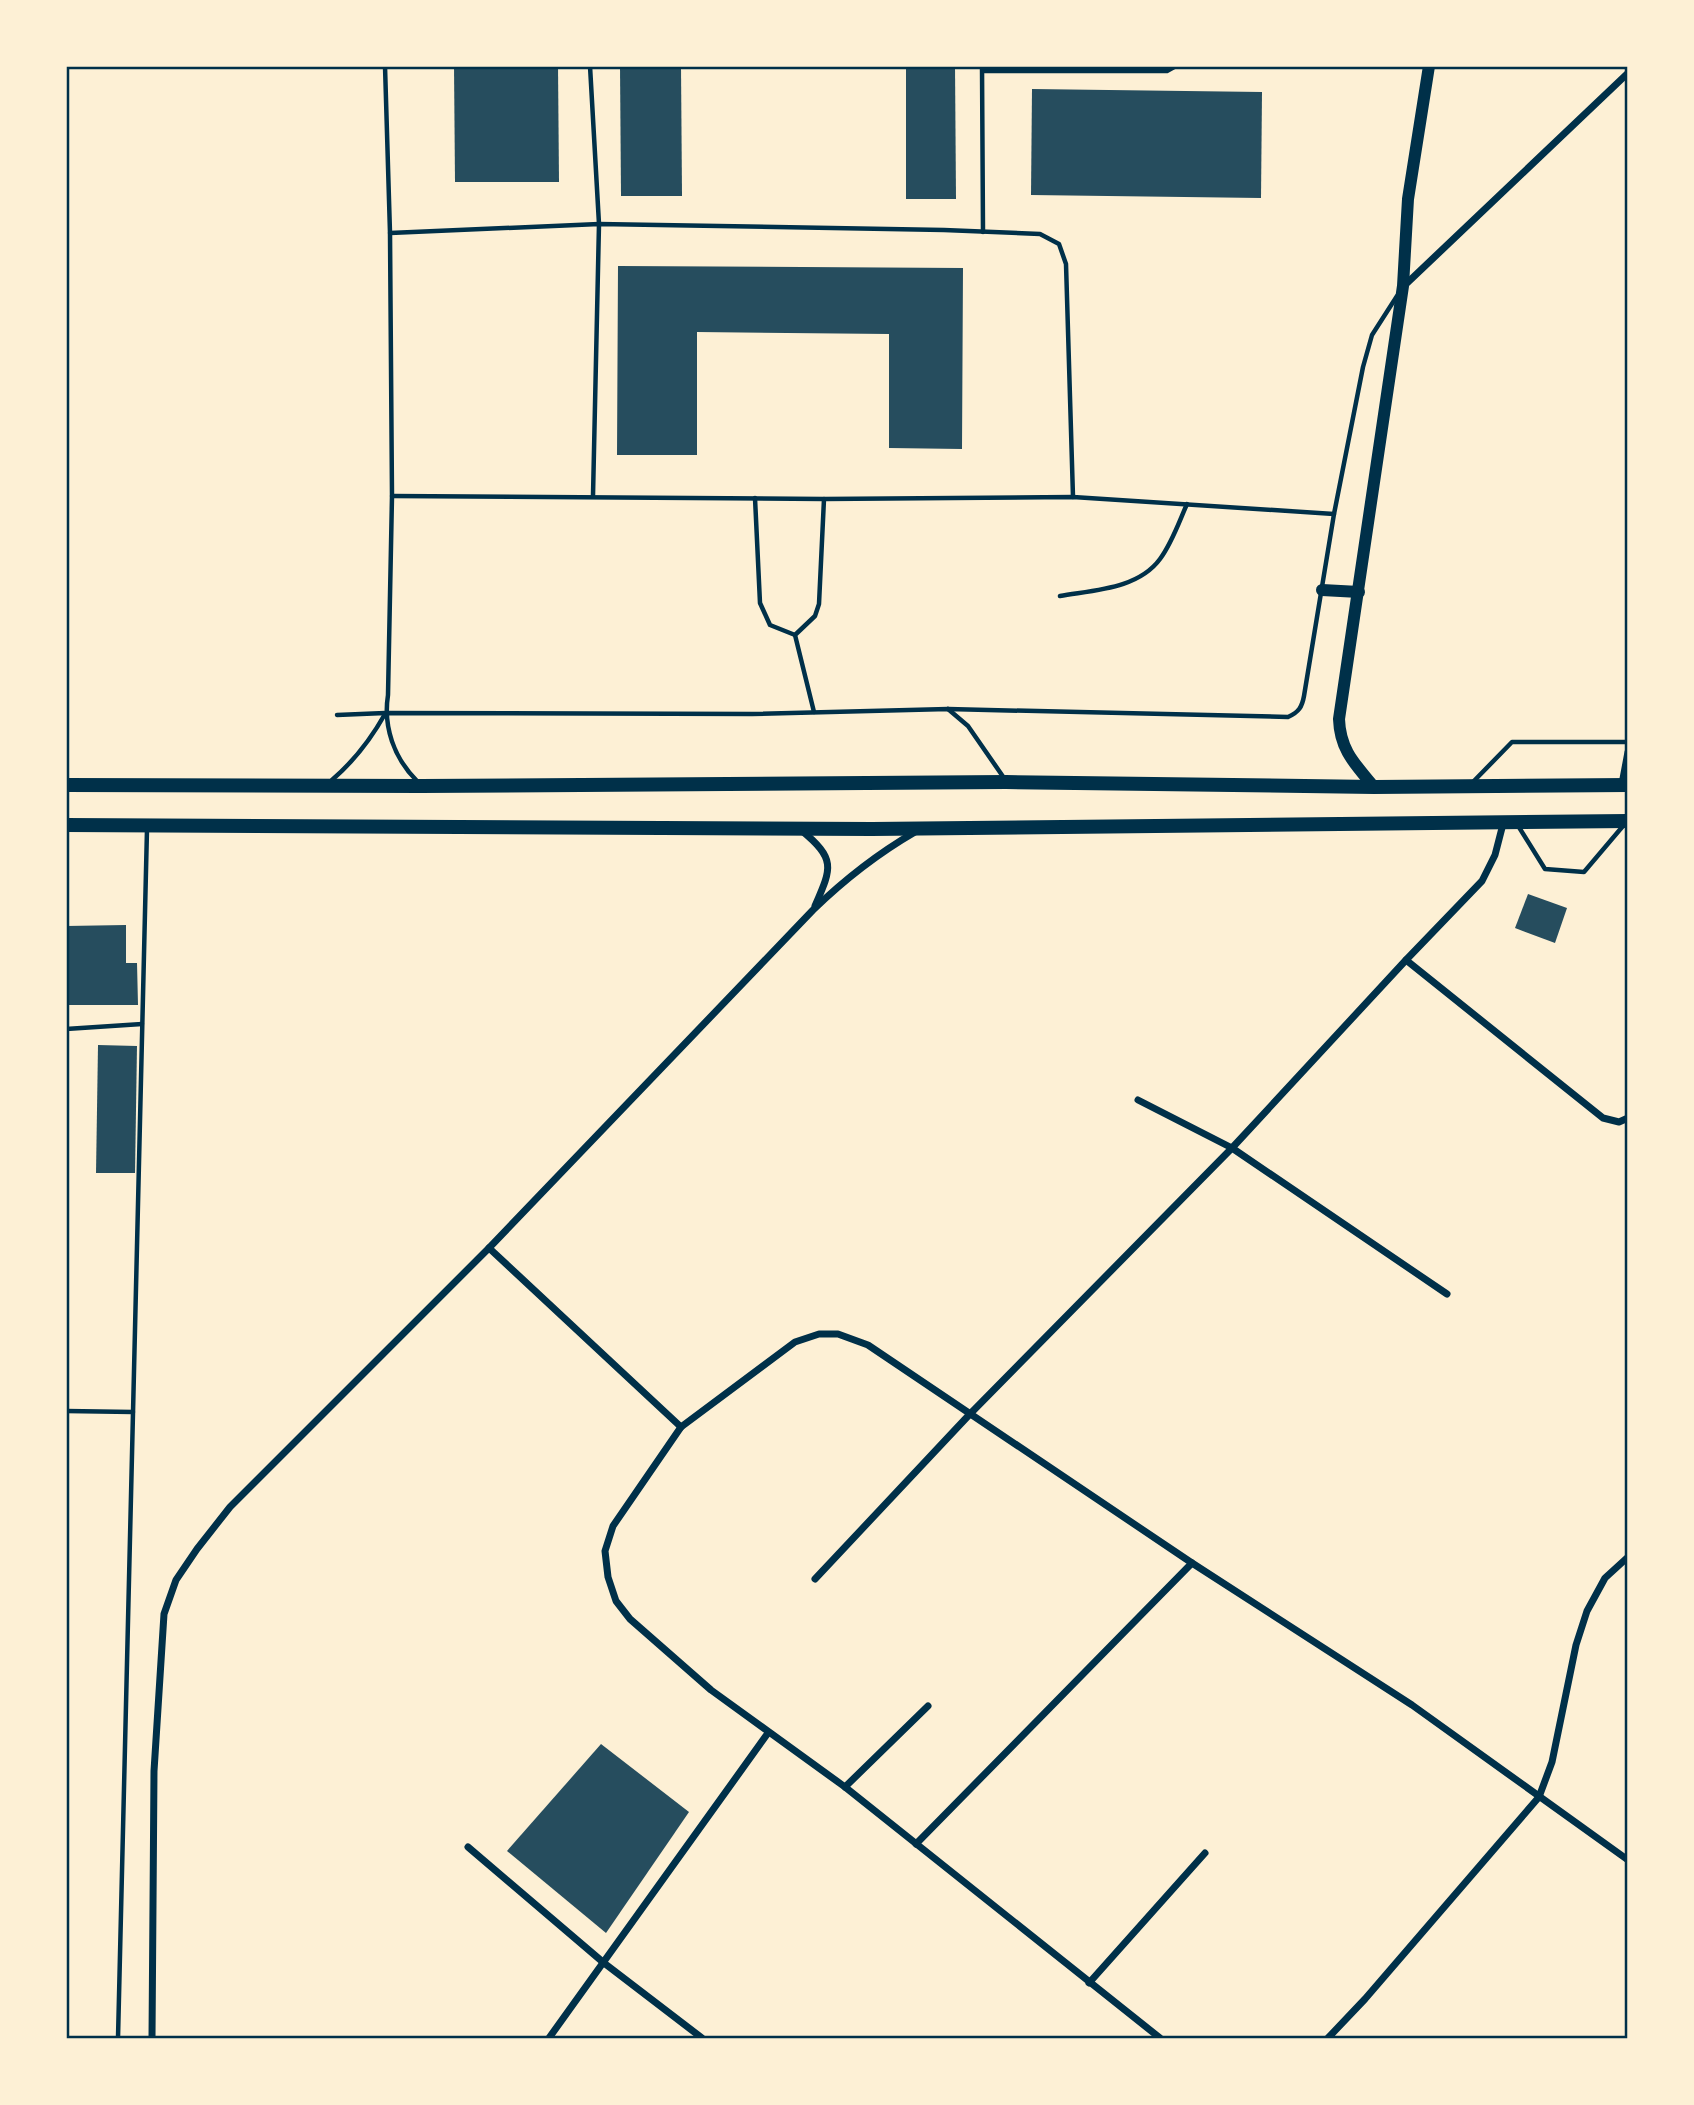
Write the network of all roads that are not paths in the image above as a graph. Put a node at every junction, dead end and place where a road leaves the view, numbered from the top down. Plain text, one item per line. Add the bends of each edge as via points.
1 (385, 66) edge
2 (590, 66) edge
3 (1176, 66) edge
4 (1429, 66) edge
5 (982, 69) edge
6 (1628, 73) edge
7 (599, 224) junction
8 (983, 232) junction
9 (390, 233) junction
10 (1403, 286) junction
11 (392, 496) junction
12 (593, 496) junction
13 (1073, 497) junction
14 (755, 498) junction
15 (824, 499) junction
16 (1187, 504) junction
17 (1334, 514) junction
18 (1322, 590) junction
19 (1359, 592) junction
20 (1060, 596) dead end
21 (795, 635) junction
22 (948, 709) junction
23 (814, 712) junction
24 (385, 713) junction
25 (337, 715) dead end
26 (1628, 742) edge
27 (1628, 752) edge
28 (1006, 782) junction
29 (66, 785) edge
30 (327, 785) junction
31 (1625, 785) edge
32 (422, 786) junction
33 (1469, 786) junction
34 (1374, 787) junction
35 (1627, 821) edge
36 (1510, 823) junction
37 (66, 825) edge
38 (147, 826) junction
39 (799, 828) junction
40 (922, 828) junction
41 (813, 910) junction
42 (1406, 960) junction
43 (142, 1024) junction
44 (66, 1029) edge
45 (1138, 1100) dead end
46 (1628, 1118) edge
47 (1232, 1148) junction
48 (489, 1248) junction
49 (1447, 1294) dead end
50 (66, 1411) edge
51 (133, 1412) junction
52 (969, 1415) junction
53 (681, 1427) junction
54 (1628, 1557) edge
55 (1192, 1563) junction
56 (816, 1579) dead end
57 (928, 1706) dead end
58 (768, 1732) junction
59 (845, 1787) junction
60 (1539, 1797) junction
61 (916, 1844) junction
62 (468, 1847) dead end
63 (1205, 1853) dead end
64 (1628, 1860) edge
65 (604, 1963) junction
66 (1089, 1983) junction
67 (118, 2039) edge
68 (152, 2039) edge
69 (549, 2039) edge
70 (702, 2039) edge
71 (1160, 2039) edge
72 (1328, 2039) edge

1 - 9 lane
2 - 7 lane
3 - 5 lane via 1167,71
4 - 10 main road via 1408,199
5 - 8 lane
6 - 10 street
7 - 8 lane
7 - 9 lane
7 - 12 lane
8 - 13 lane via 1040,234 1059,244 1066,264
9 - 11 lane
10 - 17 lane via 1368,346
10 - 19 main road
11 - 12 lane
11 - 24 lane
12 - 14 lane
13 - 15 lane
13 - 16 lane
14 - 15 lane
14 - 21 lane via 760,603 769,625
15 - 21 lane via 819,604
16 - 17 lane
16 - 20 lane via 1165,552 1143,575 1123,584
17 - 18 lane
18 - 19 main road
18 - 22 lane via 1302,707 1288,718
19 - 34 main road via 1340,734 1344,748
21 - 23 lane
22 - 23 lane
22 - 28 lane via 968,726
23 - 24 lane
24 - 25 lane
24 - 30 lane via 354,759
24 - 32 lane via 396,753
26 - 33 lane via 1512,741
27 - 31 street
28 - 32 highway
28 - 34 highway
29 - 30 highway
30 - 32 highway
31 - 33 highway
33 - 34 highway
35 - 36 highway
35 - 36 lane via 1584,872 1545,869
36 - 40 highway
36 - 42 street via 1482,881
37 - 38 highway
38 - 39 highway
38 - 43 lane
39 - 40 highway
39 - 41 street via 821,846 828,864
40 - 41 street via 864,865
41 - 48 street
42 - 46 street via 1603,1118 1619,1122
42 - 47 street
43 - 44 lane
43 - 51 lane
45 - 47 street
47 - 49 street
47 - 52 street
48 - 53 street
48 - 68 street via 230,1507 176,1580 164,1614 154,1771
50 - 51 lane
51 - 67 lane
52 - 53 street via 868,1345 838,1334 819,1334 795,1342
52 - 55 street
52 - 56 street
53 - 58 street via 612,1526 605,1551 608,1577 616,1601 630,1619 711,1690
54 - 60 street via 1605,1578 1587,1611 1552,1762
55 - 60 street via 1412,1705
55 - 61 street
57 - 59 street
58 - 59 street
58 - 65 street
59 - 61 street
60 - 64 street
60 - 72 street
61 - 66 street
62 - 65 street
63 - 66 street
65 - 69 street
65 - 70 street
66 - 71 street

